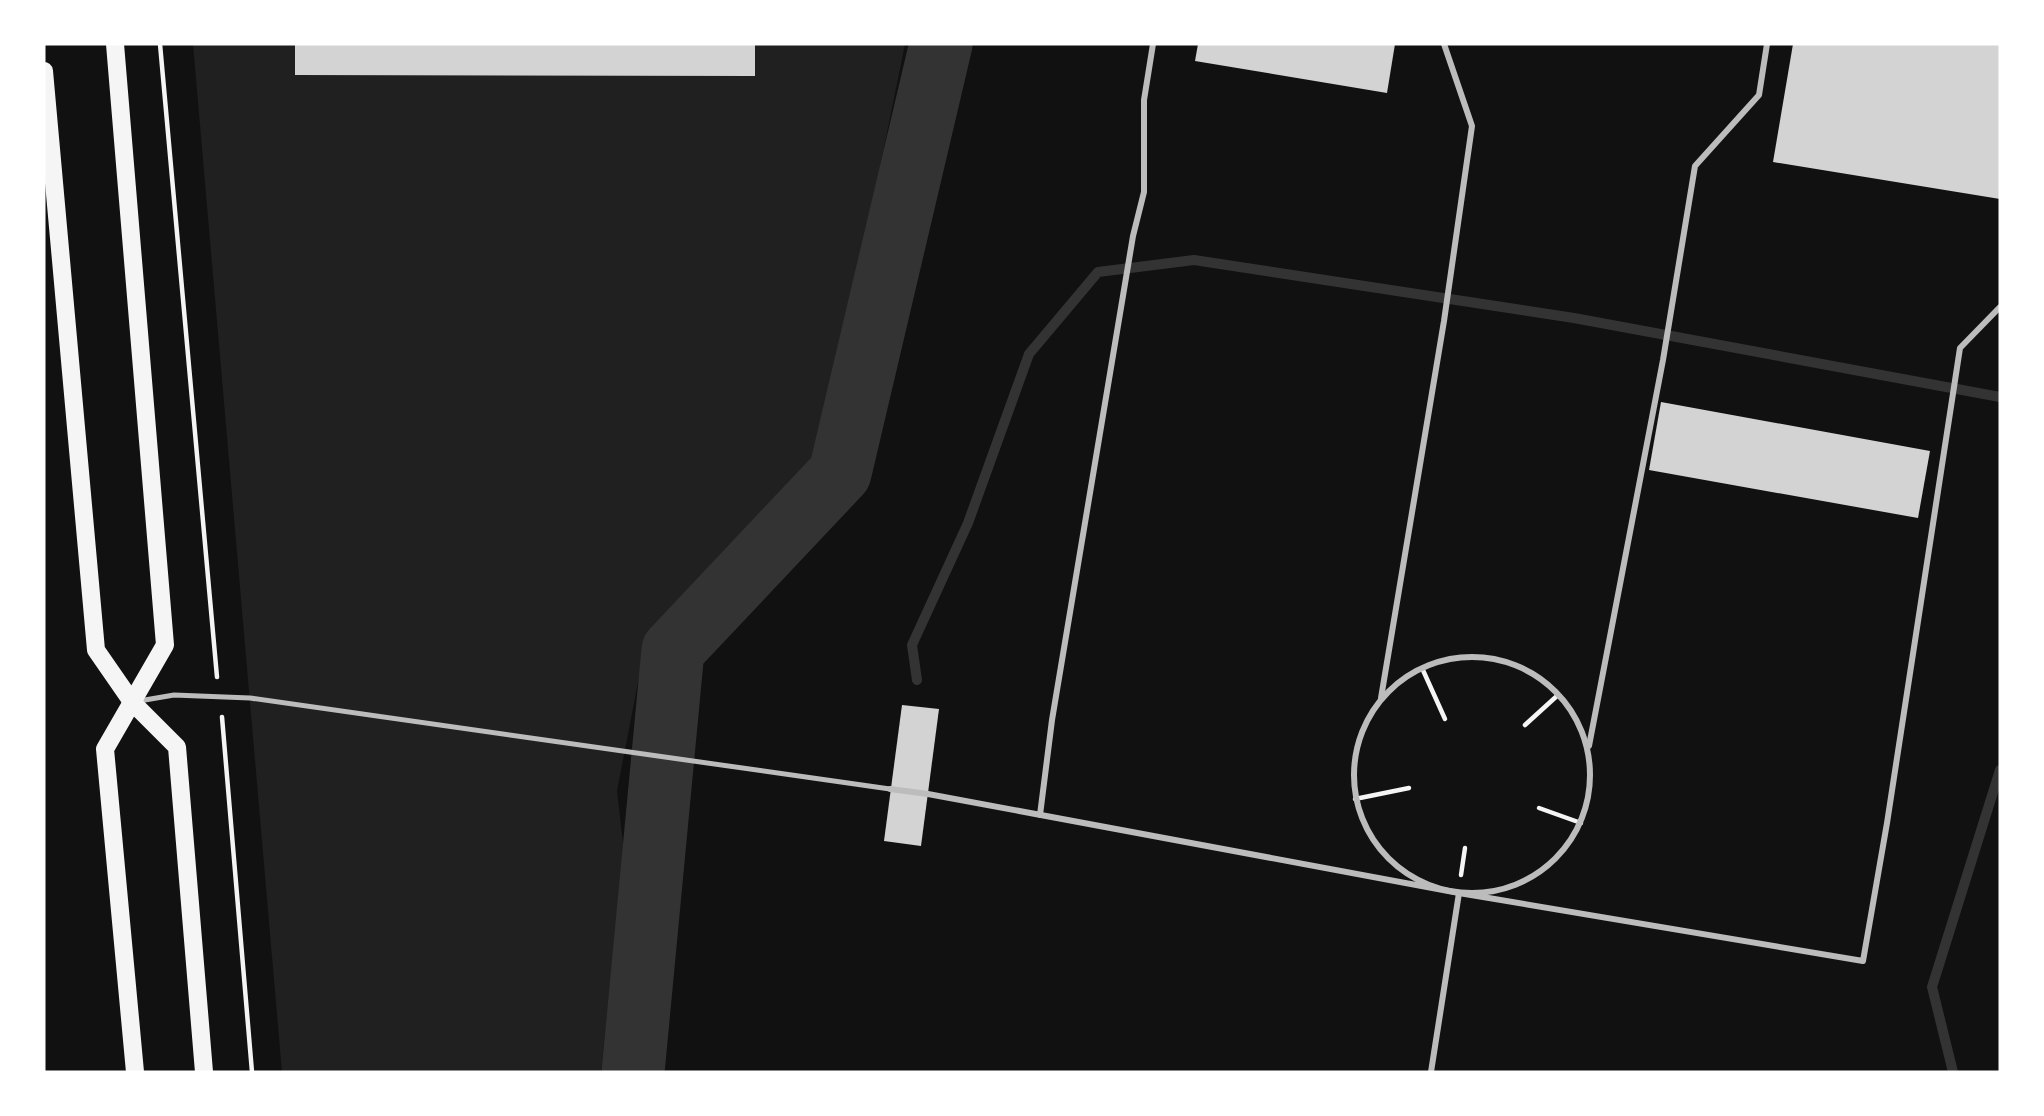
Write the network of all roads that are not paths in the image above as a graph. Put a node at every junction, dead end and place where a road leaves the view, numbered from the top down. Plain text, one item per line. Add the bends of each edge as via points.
1 (115, 44) edge
2 (1153, 44) edge
3 (1444, 44) edge
4 (1767, 44) edge
5 (44, 71) edge
6 (2000, 307) edge
7 (1381, 698) junction
8 (132, 702) junction
9 (1588, 747) junction
10 (890, 789) joint
11 (1040, 815) junction
12 (1459, 893) junction
13 (135, 1072) edge
14 (205, 1072) edge
15 (1432, 1072) edge

1 - 8 main road via 165,645
2 - 11 street via 1144,100 1144,191 1124,287
3 - 7 street via 1472,126
4 - 9 street via 1759,95 1695,166 1663,360
5 - 8 main road via 96,650
6 - 12 street via 1960,348 1863,961
7 - 9 street via 1422,668 1481,656 1517,665 1549,684 1574,712
7 - 12 street via 1362,728 1354,763 1355,799 1367,832 1389,860 1418,881
8 - 10 lane via 174,695 250,698
8 - 13 main road via 105,748
8 - 14 main road via 177,747
9 - 12 street via 1591,785 1581,824 1559,856 1529,880 1491,892
10 - 11 street
11 - 12 street
12 - 15 street

